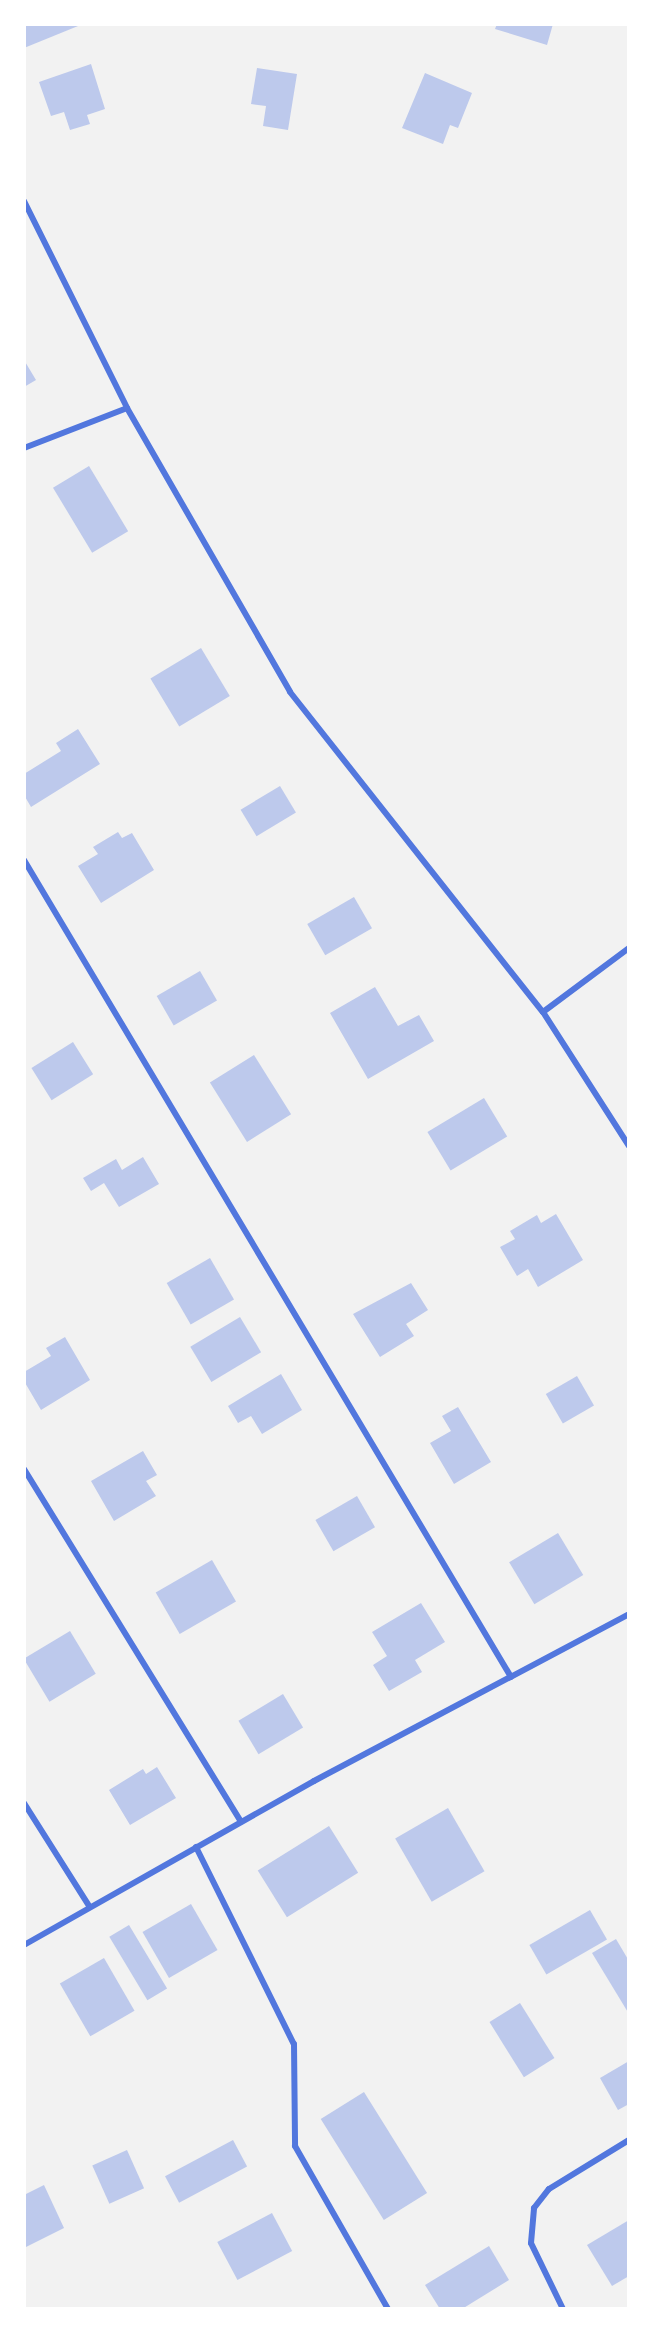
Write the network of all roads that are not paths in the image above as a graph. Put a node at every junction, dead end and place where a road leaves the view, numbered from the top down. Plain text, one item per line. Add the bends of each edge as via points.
1 (24, 201) edge
2 (127, 408) junction
3 (24, 448) edge
4 (24, 860) edge
5 (629, 948) edge
6 (543, 1012) junction
7 (629, 1146) edge
8 (24, 1469) edge
9 (629, 1614) edge
10 (511, 1677) junction
11 (24, 1803) edge
12 (241, 1822) junction
13 (196, 1847) junction
14 (89, 1906) junction
15 (24, 1946) edge
16 (629, 2140) edge
17 (388, 2309) edge
18 (564, 2309) edge

1 - 2 street
2 - 3 street
2 - 6 street via 290,692
4 - 10 street
5 - 6 street
6 - 7 street
8 - 12 street
9 - 10 street
10 - 12 street
11 - 14 street
12 - 13 street
13 - 14 street
13 - 17 street via 294,2044 295,2146
14 - 15 street
16 - 18 street via 549,2189 534,2208 531,2243

